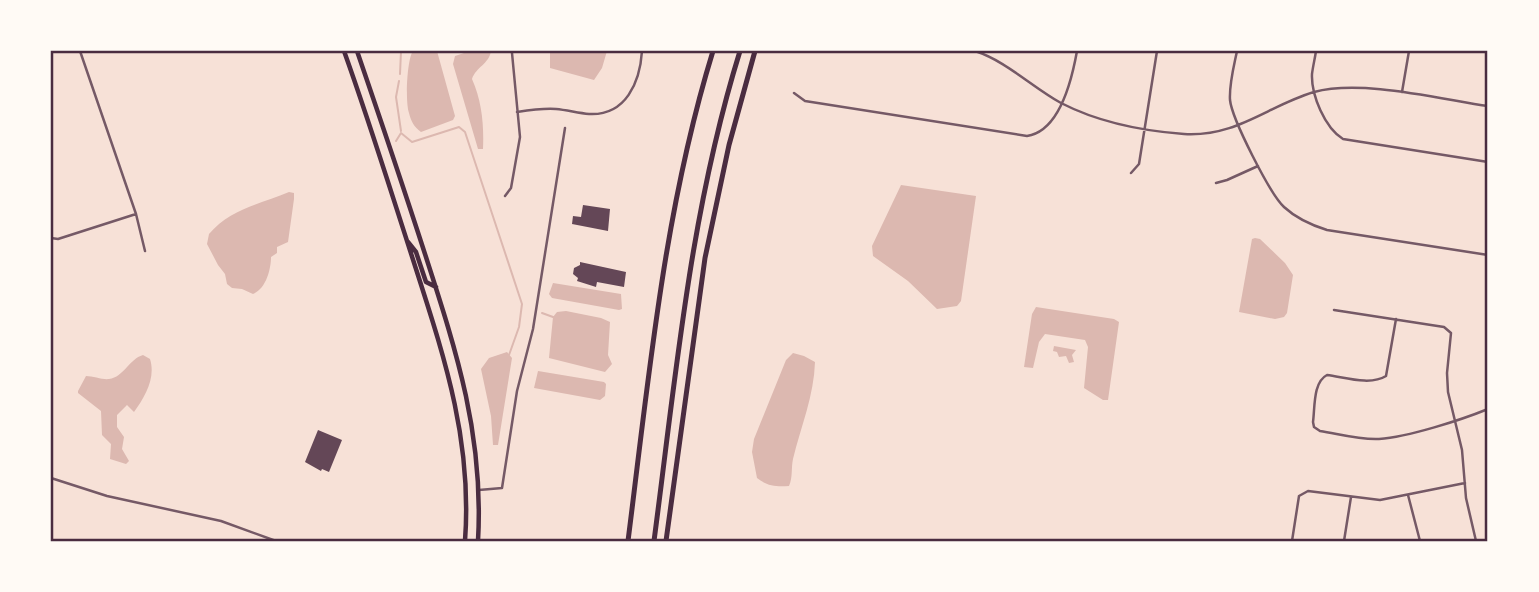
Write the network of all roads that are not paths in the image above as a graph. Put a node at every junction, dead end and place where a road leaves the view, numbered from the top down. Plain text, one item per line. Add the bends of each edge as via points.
1 (80, 51) edge
2 (344, 51) edge
3 (357, 51) edge
4 (642, 51) edge
5 (713, 51) edge
6 (740, 51) edge
7 (755, 51) edge
8 (975, 51) edge
9 (1077, 51) edge
10 (1157, 51) edge
11 (1237, 51) edge
12 (1316, 51) edge
13 (1409, 51) edge
14 (981, 52) edge
15 (512, 53) dead end
16 (1314, 92) junction
17 (793, 93) dead end
18 (1402, 93) junction
19 (1061, 103) junction
20 (1488, 106) edge
21 (517, 112) junction
22 (1240, 126) junction
23 (565, 128) dead end
24 (1144, 128) junction
25 (1488, 162) edge
26 (1259, 165) junction
27 (1131, 173) dead end
28 (1216, 183) dead end
29 (505, 195) dead end
30 (136, 214) junction
31 (51, 239) edge
32 (407, 242) junction
33 (145, 251) dead end
34 (1488, 255) edge
35 (436, 287) junction
36 (1334, 310) dead end
37 (1396, 319) junction
38 (1488, 409) edge
39 (1456, 421) junction
40 (51, 478) edge
41 (1465, 483) junction
42 (479, 490) junction
43 (1408, 495) junction
44 (1350, 497) junction
45 (276, 541) edge
46 (465, 541) edge
47 (478, 541) edge
48 (628, 541) edge
49 (654, 541) edge
50 (666, 541) edge
51 (1292, 541) edge
52 (1344, 541) edge
53 (1420, 541) edge
54 (1476, 541) edge

1 - 30 street
2 - 32 main road
3 - 35 main road
4 - 21 street via 634,87 616,108 599,114 553,108
5 - 48 highway via 695,107 664,260
6 - 49 highway via 693,242
7 - 50 highway via 705,258
8 - 14 street
9 - 19 street via 1072,80
10 - 24 street
11 - 22 street via 1230,103
12 - 16 street
13 - 18 street
14 - 19 street
15 - 21 street
16 - 18 street via 1356,87
16 - 22 street
16 - 25 street via 1331,129 1343,139
17 - 19 street via 804,101 1027,136 1043,131
18 - 20 street
19 - 24 street via 1094,117
21 - 29 street via 519,145 511,188
22 - 24 street via 1196,134
22 - 26 street
23 - 42 street via 502,488
24 - 27 street via 1139,164
26 - 28 street
26 - 34 street via 1282,205 1314,226
30 - 31 street
30 - 33 street
32 - 35 main road via 416,252 426,282
32 - 46 main road via 458,412 466,487
35 - 42 main road via 471,410
36 - 37 street
37 - 39 street via 1444,327 1451,333 1448,392
37 - 39 street via 1386,376 1368,380 1322,376 1314,428 1377,439
38 - 39 street
39 - 41 street
40 - 45 street
41 - 43 street
41 - 54 street
42 - 47 main road
43 - 44 street via 1380,500
43 - 53 street
44 - 51 street via 1303,492
44 - 52 street

